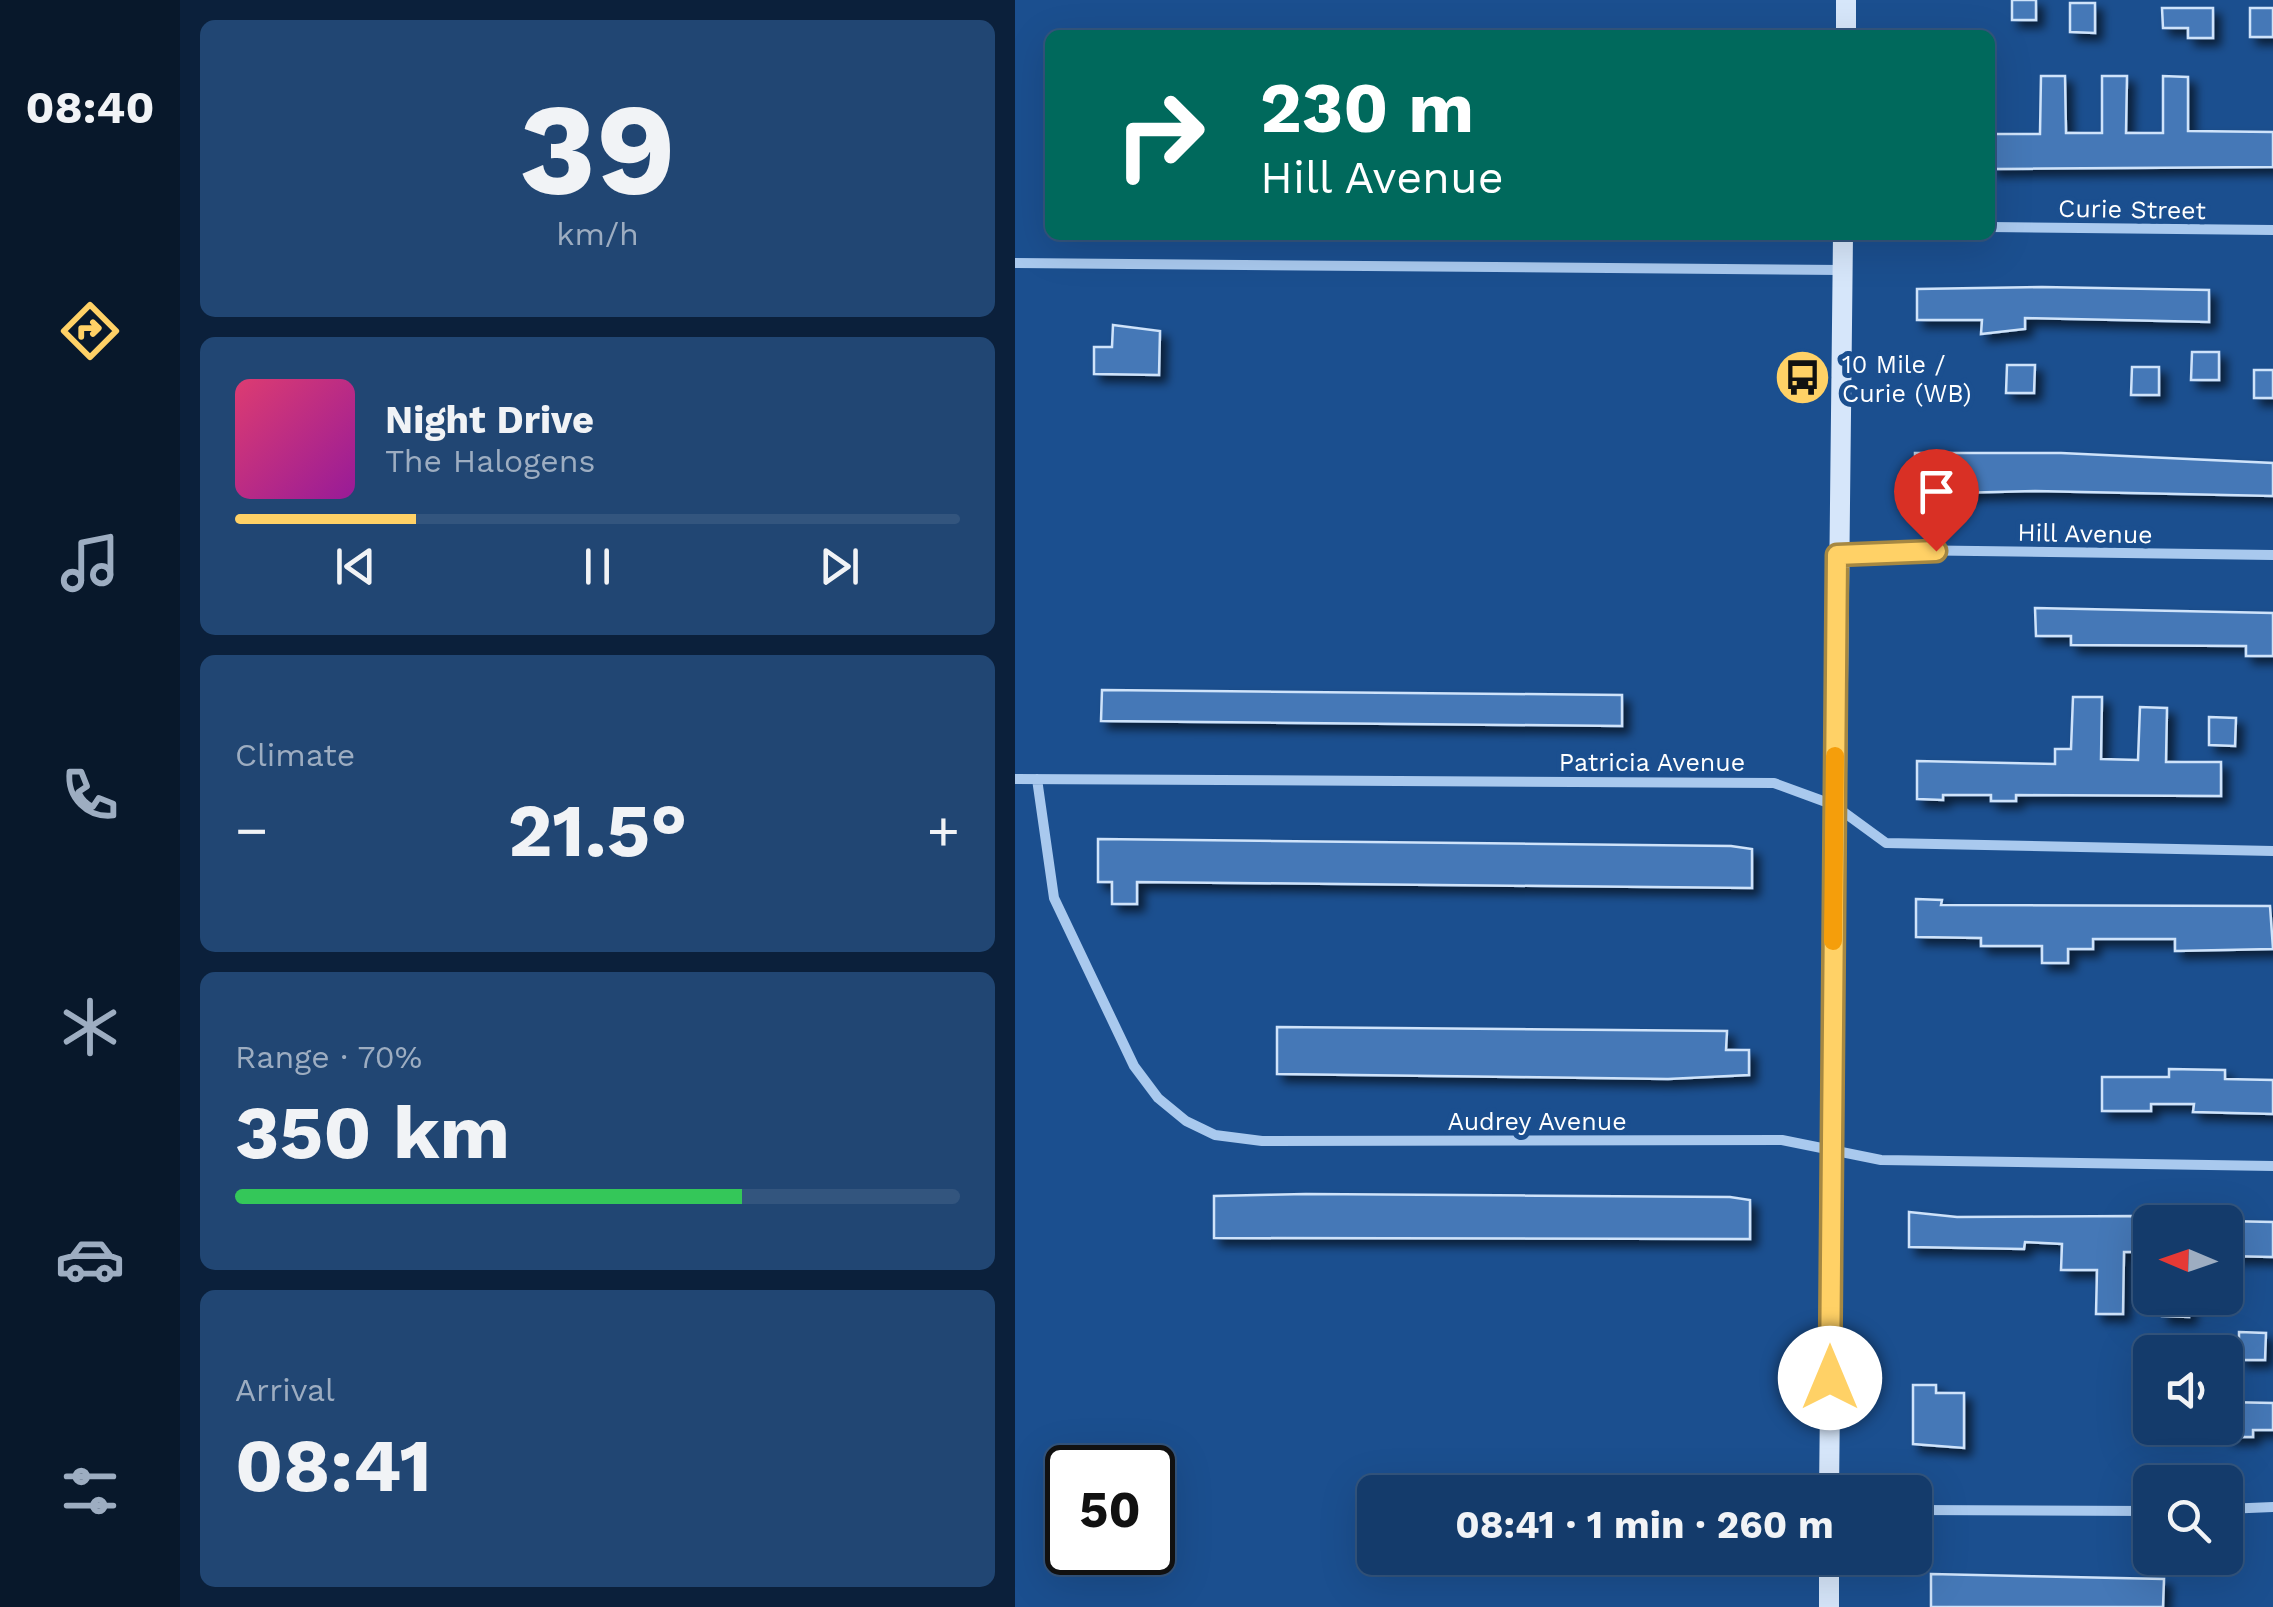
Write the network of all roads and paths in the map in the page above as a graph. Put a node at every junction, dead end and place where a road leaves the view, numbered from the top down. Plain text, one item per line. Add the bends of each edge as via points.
1 (1846, 0) edge
2 (1846, 30) edge
3 (1995, 227) edge
4 (2273, 230) edge
5 (1843, 240) edge
6 (1015, 264) edge
7 (1843, 270) junction
8 (1837, 555) junction
9 (2273, 555) edge
10 (1015, 779) edge
11 (1037, 779) junction
12 (1834, 806) junction
13 (2273, 850) edge
14 (1831, 1149) junction
15 (2273, 1166) edge
16 (1829, 1475) edge
17 (2273, 1507) edge
18 (2243, 1508) edge
19 (1932, 1510) edge
20 (2133, 1511) edge
21 (1829, 1575) edge
22 (1829, 1607) edge

1 - 2 main road
3 - 4 street, Curie Street
5 - 7 main road
6 - 7 street
7 - 8 main road
8 - 9 street, Hill Avenue
8 - 12 main road
10 - 11 street, Patricia Avenue
11 - 12 street, Patricia Avenue via 1774,783
11 - 14 street, Audrey Avenue via 1047,869 1061,913 1134,1066 1158,1098 1201,1128 1262,1142 1783,1140
12 - 13 street, Patricia Avenue via 1886,843
12 - 14 main road
14 - 15 street, Audrey Avenue via 1881,1160
14 - 16 main road
17 - 18 street
19 - 20 street
21 - 22 main road

